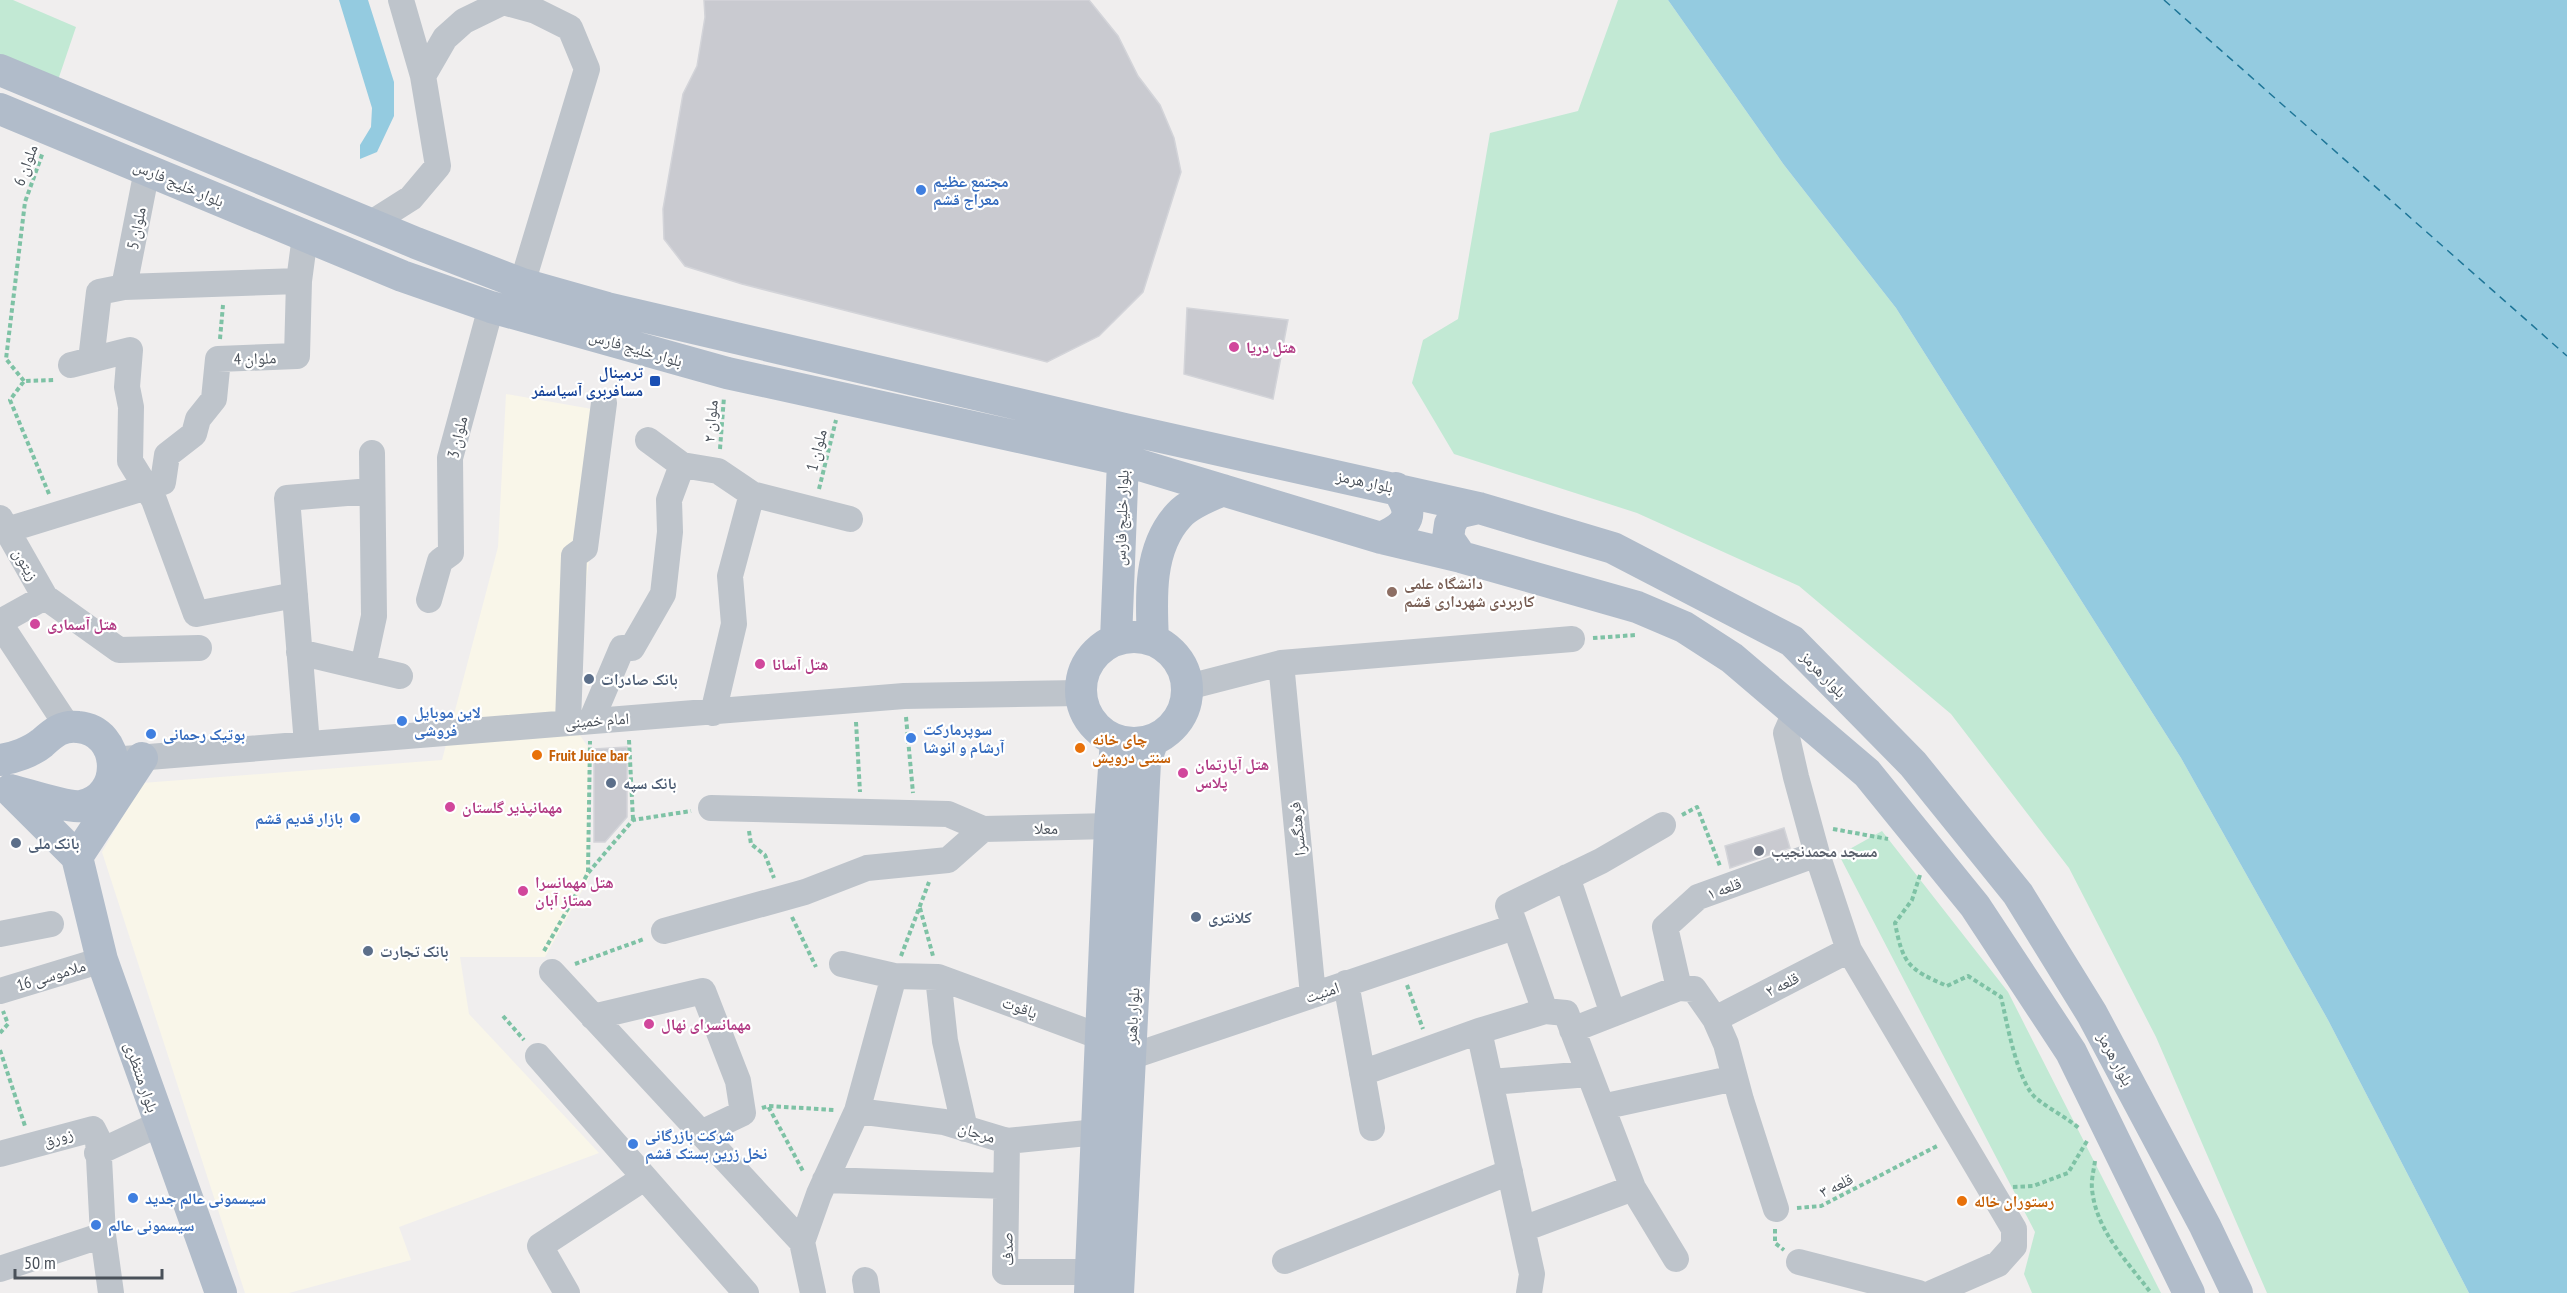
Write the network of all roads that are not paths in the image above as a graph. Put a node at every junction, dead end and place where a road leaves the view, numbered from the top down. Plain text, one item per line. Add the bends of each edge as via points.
1 (400, 0) edge
2 (0, 70) edge
3 (423, 76) junction
4 (0, 109) edge
5 (147, 170) junction
6 (370, 224) junction
7 (305, 236) junction
8 (299, 281) junction
9 (522, 284) junction
10 (124, 286) junction
11 (491, 307) junction
12 (604, 403) dead end
13 (1125, 429) joint
14 (648, 440) dead end
15 (372, 453) dead end
16 (1124, 460) junction
17 (682, 465) junction
18 (146, 486) junction
19 (1396, 488) junction
20 (1223, 490) junction
21 (371, 491) junction
22 (752, 494) junction
23 (1479, 508) junction
24 (850, 519) dead end
25 (3, 524) edge
26 (1381, 538) junction
27 (1461, 557) junction
28 (295, 595) junction
29 (45, 597) junction
30 (429, 600) dead end
31 (0, 623) edge
32 (1572, 639) road end
33 (1116, 640) junction
34 (1153, 640) junction
35 (199, 648) dead end
36 (299, 652) junction
37 (1281, 663) junction
38 (363, 667) junction
39 (400, 676) dead end
40 (1188, 687) junction
41 (1081, 693) junction
42 (1796, 710) junction
43 (713, 713) junction
44 (579, 721) junction
45 (68, 727) junction
46 (1116, 740) junction
47 (1153, 740) junction
48 (307, 744) junction
49 (14, 756) edge
50 (128, 759) junction
51 (5, 790) edge
52 (711, 808) road end
53 (1663, 825) road end
54 (1110, 826) junction
55 (983, 829) junction
56 (1817, 854) junction
57 (77, 856) junction
58 (1567, 878) junction
59 (51, 924) dead end
60 (1514, 927) junction
61 (664, 931) road end
62 (0, 934) edge
63 (1849, 950) junction
64 (102, 960) junction
65 (842, 964) dead end
66 (552, 972) road end
67 (894, 976) junction
68 (938, 977) junction
69 (1346, 983) junction
70 (1679, 988) junction
71 (0, 991) edge
72 (1313, 995) junction
73 (1545, 1011) junction
74 (1613, 1014) junction
75 (593, 1017) junction
76 (1714, 1019) junction
77 (1479, 1030) junction
78 (1572, 1030) junction
79 (1101, 1037) junction
80 (538, 1056) road end
81 (1130, 1057) junction
82 (1362, 1073) junction
83 (1589, 1074) junction
84 (1735, 1078) junction
85 (1491, 1082) junction
86 (1602, 1107) junction
87 (856, 1111) junction
88 (159, 1124) junction
89 (1372, 1128) dead end
90 (965, 1129) junction
91 (1097, 1132) junction
92 (701, 1133) junction
93 (1007, 1141) junction
94 (97, 1153) junction
95 (0, 1154) edge
96 (1510, 1172) junction
97 (644, 1178) junction
98 (1006, 1185) junction
99 (1633, 1188) junction
100 (821, 1189) junction
101 (1776, 1209) road end
102 (1523, 1229) junction
103 (104, 1234) junction
104 (802, 1242) junction
105 (1676, 1259) dead end
106 (1285, 1261) dead end
107 (1799, 1262) road end
108 (0, 1269) edge
109 (1090, 1282) edge
110 (111, 1293) edge
111 (221, 1293) edge
112 (567, 1293) edge
113 (746, 1293) edge
114 (813, 1293) edge
115 (1118, 1293) edge
116 (1529, 1293) edge
117 (1919, 1293) edge
118 (1932, 1293) edge
119 (2189, 1293) edge
120 (2237, 1293) edge

1 - 3 street
2 - 6 main road, بلوار خلیج فارس
3 - 6 street via 438,166 411,198
3 - 9 street via 445,38 464,21 503,2 536,11 570,28 587,69
4 - 5 main road, بلوار خلیج فارس
5 - 7 main road, بلوار خلیج فارس
5 - 10 street, ملوان 5
6 - 9 main road, بلوار خلیج فارس
7 - 8 street, ملوان 4
7 - 11 main road, بلوار خلیج فارس
8 - 10 street
8 - 18 street, ملوان 4 via 297,356 218,359 214,399 198,419 194,434 167,455 163,482
9 - 13 main road, بلوار خلیج فارس via 607,309
10 - 18 street via 99,292 81,363 130,350 130,461
11 - 16 main road, بلوار خلیج فارس via 727,373
11 - 30 street, ملوان 3 via 450,458 451,553 440,561
12 - 44 street via 585,548 574,556
13 - 19 main road, بلوار هرمز
14 - 17 street
15 - 21 street
16 - 20 main road
16 - 33 main road, بلوار خلیج فارس
17 - 22 street via 718,471
17 - 44 street via 669,500 670,532 663,594 632,648 622,648
18 - 25 street via 57,514
18 - 28 street via 196,614
19 - 23 main road, بلوار هرمز
19 - 26 main road via 1406,501 1408,516 1402,529
20 - 26 main road
20 - 34 main road via 1179,515 1160,543 1151,596
21 - 28 street via 287,498
21 - 38 street via 374,616
22 - 24 street
22 - 43 street via 730,576 734,624
23 - 27 main road via 1457,513 1450,524 1448,538
23 - 120 main road, بلوار هرمز via 1612,548 1792,641 1913,764 2018,894 2080,994
25 - 29 street, زیتون
26 - 27 main road
27 - 42 main road via 1637,607 1684,627 1732,658
28 - 36 street
29 - 31 street, زیتون
29 - 35 street via 119,650
31 - 45 street
32 - 37 street
33 - 34 main road
33 - 41 main road via 1090,661
34 - 40 main road via 1178,659
36 - 38 street
36 - 48 street
37 - 40 street
37 - 72 street, فرهنگسرا
38 - 39 street
40 - 47 main road via 1175,725
41 - 43 street, امام خمینی via 904,696
41 - 46 main road via 1091,722
42 - 56 street via 1786,733
42 - 119 main road via 1868,773 1975,906 2071,1052
43 - 44 street, امام خمینی
44 - 48 street, امام خمینی
45 - 49 main road
45 - 50 main road via 98,734
46 - 47 main road
46 - 54 main road, بلوار باهنر
47 - 81 main road, بلوار باهنر via 1145,762
48 - 50 street, امام خمینی
50 - 51 main road via 114,771 106,790 90,803 70,806
50 - 57 main road
51 - 57 main road
52 - 55 street via 948,814
53 - 58 street
54 - 55 street, معلا
54 - 79 main road, بلوار باهنر
55 - 61 street via 948,860 867,868 805,892
56 - 63 street
56 - 70 street, قلعه ۱ via 1698,897 1665,927
57 - 64 main road, بلوار منتظری
58 - 60 street via 1508,906
58 - 74 street
59 - 62 street
60 - 69 street, امنیت
60 - 73 street
63 - 76 street, قلعه ۲
63 - 118 street via 2014,1229 2014,1246 1998,1264
64 - 71 street, ملاموسی 16
64 - 88 main road, بلوار منتظری
65 - 67 street, یاقوت
66 - 75 street
67 - 68 street, یاقوت
67 - 87 street
68 - 79 street, یاقوت
68 - 90 street via 945,1041
69 - 72 street, امنیت
69 - 82 street
70 - 74 street
70 - 76 street via 1694,989
72 - 81 street, امنیت
73 - 77 street
73 - 78 street via 1566,1012
74 - 78 street
75 - 92 street
75 - 92 street via 703,991 738,1081 743,1113
76 - 84 street
77 - 82 street
77 - 85 street
78 - 83 street
79 - 91 main road, بلوار باهنر
80 - 97 street
81 - 115 main road, بلوار باهنر
82 - 89 street
83 - 85 street
83 - 86 street
84 - 86 street
84 - 101 street
85 - 96 street
86 - 99 street
87 - 90 street, مرجان via 944,1122
87 - 100 street
88 - 94 street
88 - 111 main road, بلوار منتظری
90 - 93 street, مرجان
91 - 93 street, مرجان
91 - 109 main road, بلوار باهنر
92 - 104 street
93 - 98 street, صدف
94 - 95 street, زورق via 98,1139 93,1129
94 - 103 street
96 - 102 street
96 - 106 street
97 - 112 street via 540,1246
97 - 113 street
98 - 100 street
98 - 109 street, صدف via 1005,1272
99 - 102 street
99 - 105 street
100 - 104 street
102 - 116 street via 1532,1274
103 - 108 street
103 - 110 street
104 - 114 street
107 - 117 street

